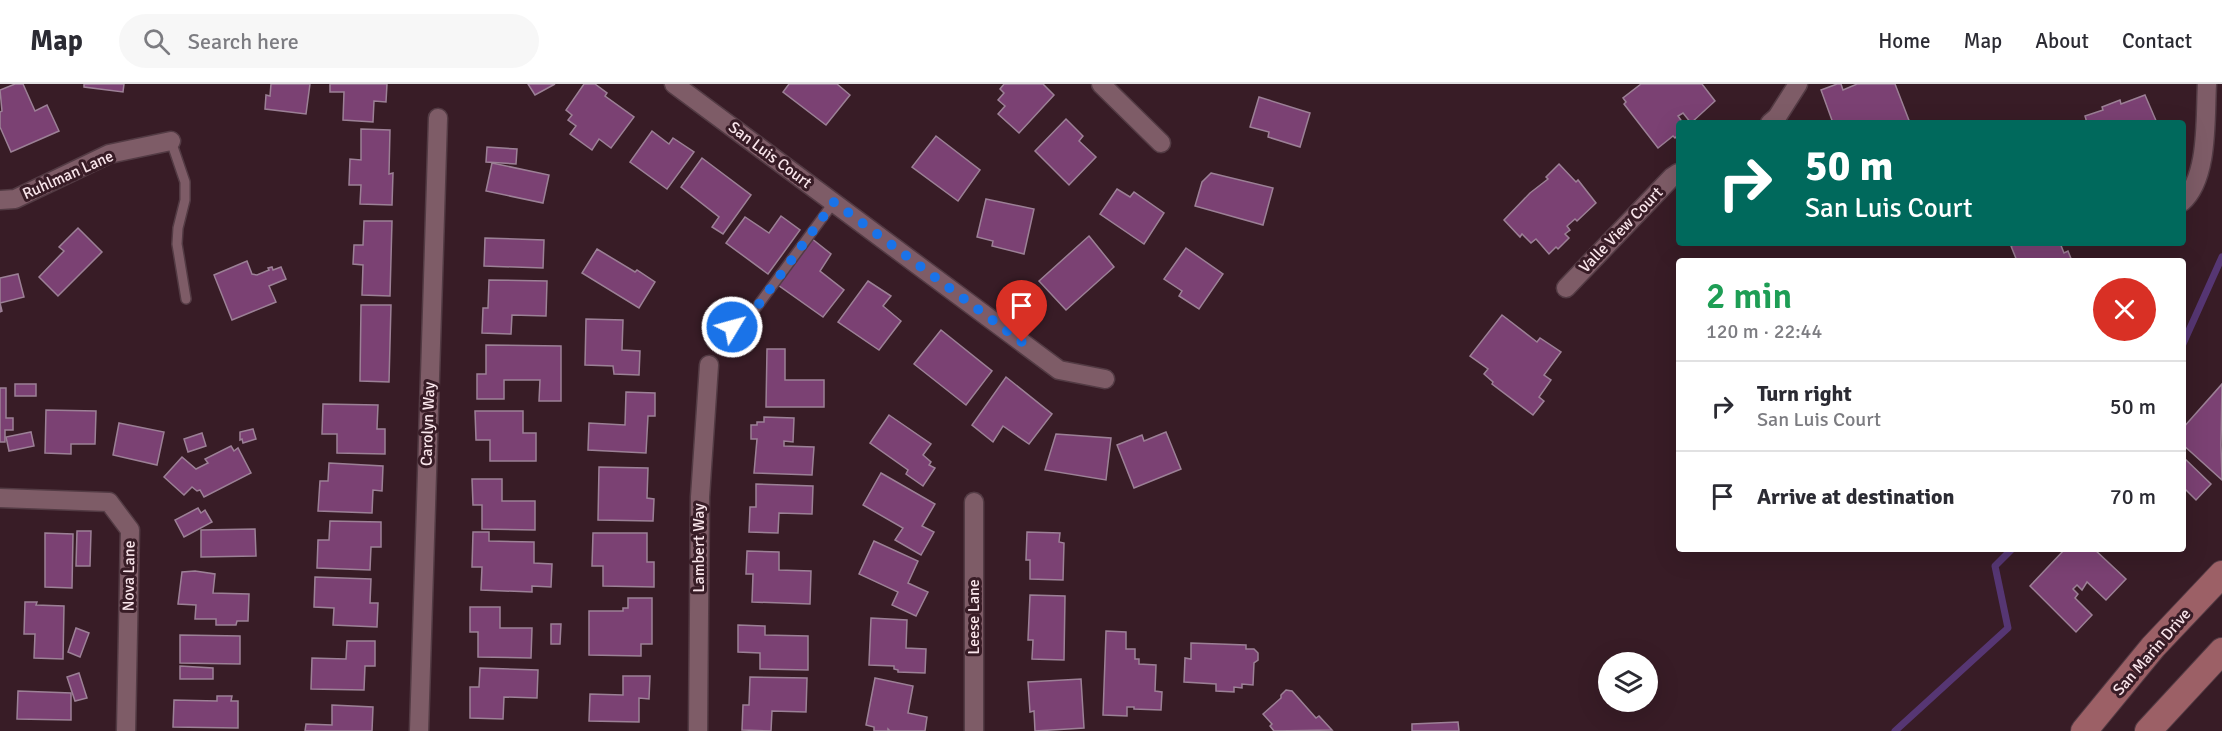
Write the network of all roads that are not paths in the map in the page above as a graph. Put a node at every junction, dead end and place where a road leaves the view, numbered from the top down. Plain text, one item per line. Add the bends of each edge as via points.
1 (674, 84) edge
2 (1101, 84) edge
3 (1797, 84) edge
4 (2207, 84) edge
5 (438, 118) dead end
6 (1774, 120) edge
7 (171, 141) joint
8 (1161, 143) dead end
9 (1676, 174) edge
10 (2186, 199) edge
11 (0, 200) edge
12 (834, 202) junction
13 (1566, 288) dead end
14 (186, 299) dead end
15 (732, 327) dead end
16 (710, 365) dead end
17 (1105, 379) dead end
18 (0, 498) edge
19 (974, 502) dead end
20 (2222, 574) edge
21 (2222, 651) edge
22 (126, 731) edge
23 (419, 731) edge
24 (698, 731) edge
25 (974, 731) edge
26 (2084, 731) edge
27 (2148, 731) edge

1 - 12 street, San Luis Court
2 - 8 street
3 - 6 street
4 - 10 street via 2202,164
5 - 23 street, Carolyn Way
7 - 11 street, Ruhlman Lane via 109,154 15,199
7 - 14 lane via 185,182 177,244
9 - 13 street, Valle View Court
12 - 15 lane via 756,308
12 - 17 street, San Luis Court via 1059,370
16 - 24 street, Lambert Way via 700,497
18 - 22 street, Nova Lane via 109,502 130,530
19 - 25 street, Leese Lane
20 - 26 main road, San Marin Drive via 2153,647
21 - 27 main road

